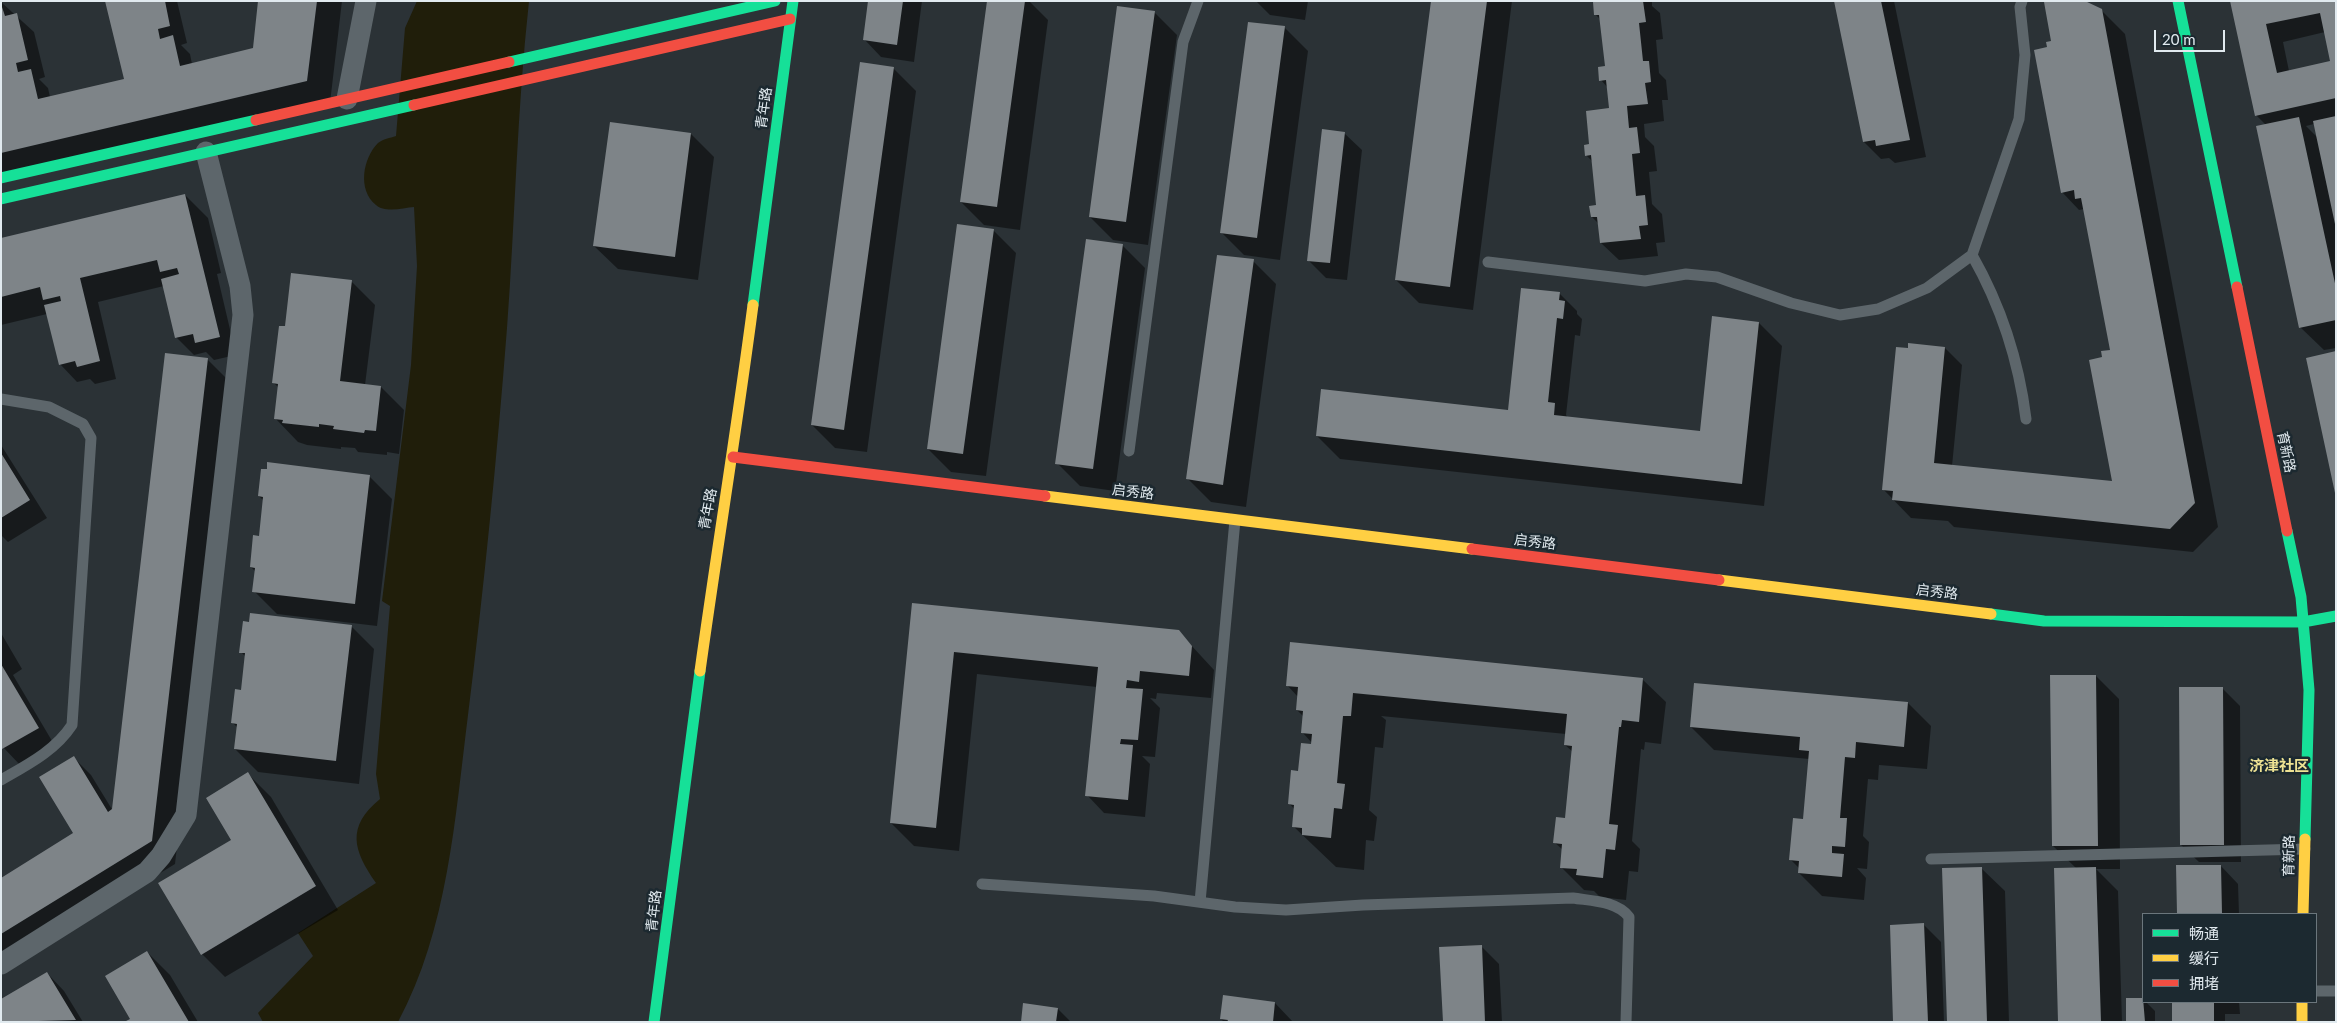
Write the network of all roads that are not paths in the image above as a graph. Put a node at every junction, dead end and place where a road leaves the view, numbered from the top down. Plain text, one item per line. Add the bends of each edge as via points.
1 (366, 1) edge
2 (775, 1) edge
3 (793, 1) edge
4 (1198, 1) edge
5 (2022, 1) edge
6 (2191, 1) edge
7 (2178, 2) edge
8 (790, 19) junction
9 (347, 99) junction
10 (206, 152) junction
11 (1, 178) edge
12 (1, 199) edge
13 (1972, 255) junction
14 (1488, 262) dead end
15 (1, 399) edge
16 (2026, 420) dead end
17 (1129, 451) dead end
18 (733, 457) junction
19 (1235, 520) junction
20 (2336, 616) edge
21 (2303, 622) junction
22 (1, 780) edge
23 (2304, 849) junction
24 (1931, 859) dead end
25 (982, 884) dead end
26 (1200, 902) junction
27 (2303, 913) edge
28 (1, 964) edge
29 (2317, 991) edge
30 (2336, 991) edge
31 (2302, 1003) edge
32 (654, 1022) edge
33 (1626, 1022) edge
34 (2302, 1022) edge

1 - 9 street
2 - 9 street
3 - 8 street, 青年路
4 - 17 lane via 1183,42
5 - 13 lane via 2025,55 2019,119
6 - 7 lane
7 - 21 street, 育新路 via 2301,597
8 - 10 street
8 - 18 street, 青年路
9 - 11 street
10 - 12 street
10 - 28 street via 240,286 243,315 186,815 161,856 147,872
13 - 14 lane via 1927,288 1901,300 1878,309 1840,314 1791,303 1717,277 1686,274 1645,280
13 - 16 lane via 2013,349
15 - 22 lane via 49,407 83,424 90,438 72,725 64,738 50,749
18 - 19 street, 启秀路
18 - 32 street, 青年路 via 718,538
19 - 21 street, 启秀路 via 2044,620
19 - 26 lane
20 - 21 street, 启秀路
21 - 23 street, 育新路 via 2309,690
23 - 24 lane
23 - 27 street, 育新路
25 - 26 lane
26 - 33 lane via 1286,910 1573,898 1607,904 1624,910 1629,917
29 - 30 lane
31 - 34 street

